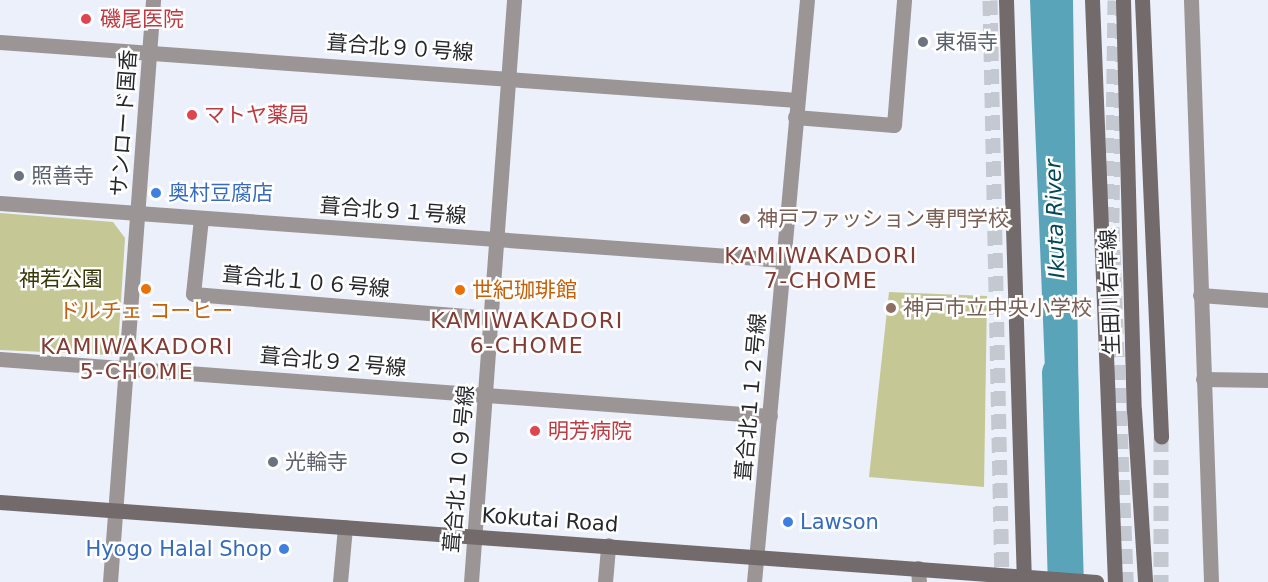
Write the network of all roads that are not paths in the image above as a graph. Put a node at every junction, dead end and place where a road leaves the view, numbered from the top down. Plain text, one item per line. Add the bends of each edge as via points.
1 (153, 0) edge
2 (514, 0) edge
3 (807, 0) edge
4 (904, 0) edge
5 (1006, 0) edge
6 (1092, 0) edge
7 (1123, 0) edge
8 (1142, 0) edge
9 (1191, 0) edge
10 (0, 42) edge
11 (150, 51) junction
12 (509, 77) junction
13 (797, 100) junction
14 (795, 117) junction
15 (0, 203) edge
16 (138, 214) junction
17 (201, 218) junction
18 (497, 240) junction
19 (784, 260) junction
20 (1200, 295) junction
21 (1268, 300) edge
22 (491, 318) junction
23 (0, 359) edge
24 (126, 366) junction
25 (1203, 379) junction
26 (1268, 380) edge
27 (486, 396) junction
28 (770, 416) junction
29 (1161, 436) tunnel mouth
30 (0, 502) edge
31 (114, 510) junction
32 (345, 527) junction
33 (474, 536) junction
34 (608, 545) junction
35 (757, 555) junction
36 (918, 575) edge
37 (1024, 580) edge
38 (110, 582) edge
39 (340, 582) edge
40 (471, 582) edge
41 (605, 582) edge
42 (754, 582) edge
43 (1096, 582) edge
44 (1115, 582) edge
45 (1144, 582) edge
46 (1211, 582) edge

1 - 11 street, サンロード国香
2 - 12 street, 葺合北１０９号線
3 - 13 street, 葺合北１１２号線
4 - 14 street via 894,125
5 - 37 street
6 - 44 street, 生田川右岸線
7 - 45 street, 生田川右岸線 via 1134,398
8 - 29 street
9 - 20 street
10 - 11 street, 葺合北９０号線
11 - 12 street, 葺合北９０号線
11 - 16 street, サンロード国香
12 - 13 street, 葺合北９０号線
12 - 18 street, 葺合北１０９号線
13 - 14 street, 葺合北１１２号線
14 - 19 street, 葺合北１１２号線
15 - 16 street, 葺合北９１号線
16 - 17 street, 葺合北９１号線
16 - 24 street, サンロード国香
17 - 18 street, 葺合北９１号線
17 - 22 street, 葺合北１０６号線 via 193,294
18 - 19 street, 葺合北９１号線
18 - 22 street, 葺合北１０９号線
19 - 28 street, 葺合北１１２号線
20 - 21 street
20 - 25 street
22 - 27 street, 葺合北１０９号線
23 - 24 street, 葺合北９２号線
24 - 27 street, 葺合北９２号線
24 - 31 street, サンロード国香
25 - 26 street
25 - 46 street
27 - 28 street, 葺合北９２号線
27 - 33 street, 葺合北１０９号線
28 - 35 street, 葺合北１１２号線
30 - 31 street, Kokutai Road
31 - 32 street, Kokutai Road
31 - 38 street, サンロード国香
32 - 33 street, Kokutai Road
32 - 39 street
33 - 34 street, Kokutai Road
33 - 40 street, 葺合北１０９号線
34 - 35 street, Kokutai Road
34 - 41 street
35 - 36 street, Kokutai Road
35 - 42 street, 葺合北１１２号線
36 - 37 street, Kokutai Road
37 - 43 street, Kokutai Road

